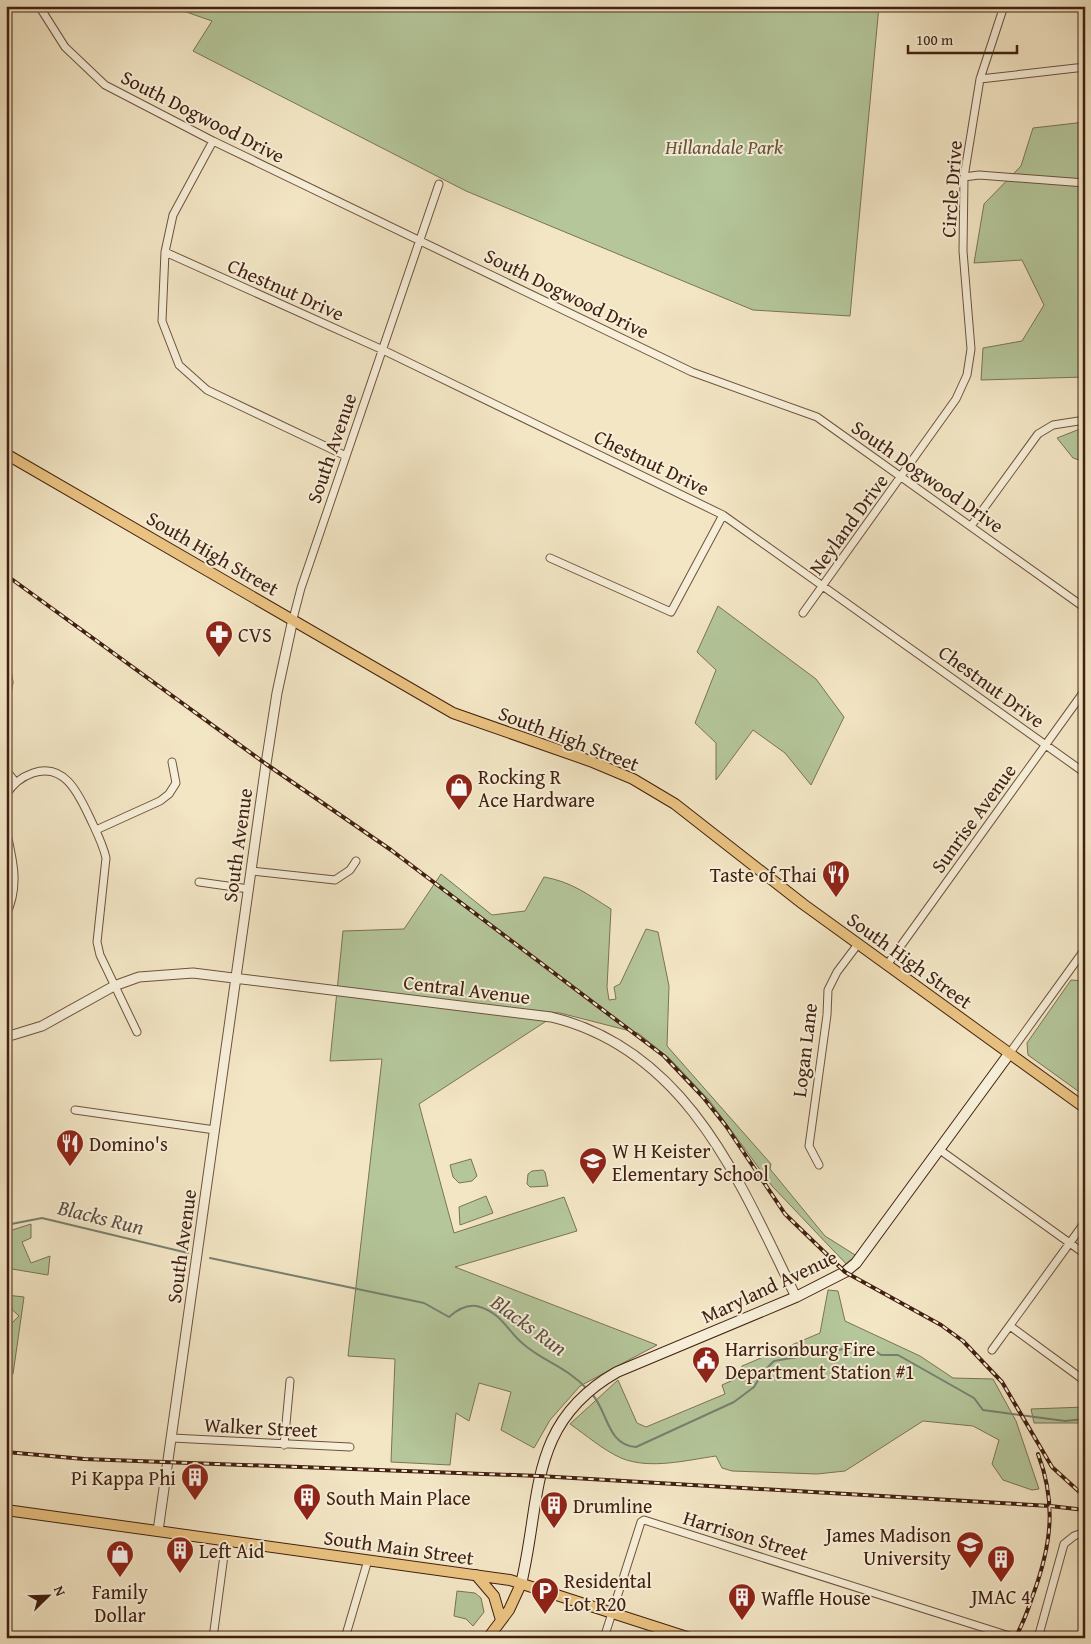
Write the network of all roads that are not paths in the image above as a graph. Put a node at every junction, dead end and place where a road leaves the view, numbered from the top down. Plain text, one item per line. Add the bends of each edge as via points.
1 (39, 6) edge
2 (1004, 6) edge
3 (1085, 67) edge
4 (980, 79) junction
5 (213, 140) junction
6 (964, 177) junction
7 (1085, 183) edge
8 (440, 184) dead end
9 (420, 240) junction
10 (165, 252) junction
11 (383, 350) junction
12 (966, 377) joint
13 (1085, 420) edge
14 (6, 454) edge
15 (346, 456) junction
16 (902, 477) junction
17 (723, 514) junction
18 (971, 526) junction
19 (550, 558) dead end
20 (824, 586) junction
21 (1085, 608) edge
22 (804, 613) dead end
23 (293, 619) junction
24 (6, 663) edge
25 (1085, 690) edge
26 (6, 701) edge
27 (1046, 745) junction
28 (172, 762) dead end
29 (6, 770) edge
30 (1085, 773) edge
31 (16, 783) junction
32 (6, 795) edge
33 (6, 830) edge
34 (96, 830) junction
35 (356, 860) dead end
36 (252, 871) junction
37 (199, 882) dead end
38 (249, 889) junction
39 (6, 915) edge
40 (858, 944) junction
41 (1085, 949) edge
42 (887, 965) junction
43 (236, 980) junction
44 (114, 986) junction
45 (137, 1032) dead end
46 (6, 1037) edge
47 (1009, 1054) junction
48 (1085, 1108) edge
49 (75, 1110) dead end
50 (215, 1130) junction
51 (940, 1150) junction
52 (818, 1165) dead end
53 (1085, 1222) edge
54 (1070, 1243) junction
55 (1085, 1254) edge
56 (796, 1297) junction
57 (1010, 1326) junction
58 (992, 1350) dead end
59 (290, 1380) dead end
60 (1085, 1381) edge
61 (172, 1438) junction
62 (284, 1445) junction
63 (350, 1447) dead end
64 (6, 1510) edge
65 (158, 1531) junction
66 (1085, 1532) edge
67 (226, 1540) junction
68 (368, 1560) junction
69 (476, 1575) junction
70 (522, 1584) junction
71 (612, 1613) junction
72 (501, 1620) junction
73 (213, 1638) edge
74 (345, 1638) edge
75 (488, 1638) edge
76 (604, 1638) edge
77 (690, 1638) edge
78 (1016, 1638) edge
79 (1038, 1638) edge

1 - 5 street, South Dogwood Drive via 65,46 104,84
2 - 4 street, Circle Drive
3 - 4 street
4 - 6 street, Circle Drive
5 - 9 street, South Dogwood Drive
5 - 10 street via 173,215
6 - 7 street via 979,175
6 - 12 street, Circle Drive via 963,251 971,349
8 - 9 street, South Avenue
9 - 11 street, South Avenue
9 - 16 street, South Dogwood Drive via 692,372 817,417
10 - 11 street, Chestnut Drive
10 - 15 street via 162,321 179,365 207,390
11 - 15 street, South Avenue
11 - 17 street, Chestnut Drive
12 - 16 street, Neyland Drive via 956,399
13 - 18 street via 1053,426 1038,434
14 - 23 main road, South High Street
15 - 23 street, South Avenue
16 - 18 street, South Dogwood Drive
16 - 20 street, Neyland Drive
17 - 19 street via 671,612
17 - 20 street, Chestnut Drive
18 - 21 street, South Dogwood Drive
20 - 22 street, Neyland Drive
20 - 27 street, Chestnut Drive
23 - 36 street, South Avenue via 274,710
23 - 40 main road, South High Street via 453,713 590,761 675,804
24 - 26 street via 9,682
25 - 27 street, Sunrise Avenue
27 - 30 street, Chestnut Drive
27 - 42 street, Sunrise Avenue
28 - 34 street via 176,782 166,798
29 - 31 street
31 - 32 street
31 - 34 street via 39,772 59,774 77,791
33 - 39 street via 15,869 14,897
34 - 44 street via 104,848 107,868 97,942
35 - 36 street via 342,878 333,881
36 - 38 street, South Avenue
37 - 38 street
38 - 43 street, South Avenue
40 - 42 main road, South High Street
40 - 52 street, Logan Lane via 834,975 828,990 809,1146
41 - 47 street, Maryland Avenue
42 - 47 main road, South High Street
43 - 44 street, Central Avenue via 171,973 139,977
43 - 50 street, South Avenue
43 - 56 street, Central Avenue via 551,1017 591,1029 611,1039 658,1076 705,1127 739,1182
44 - 45 street
44 - 46 street, Central Avenue via 42,1026
47 - 48 main road, South High Street
47 - 51 main road, Maryland Avenue
49 - 50 street
50 - 61 street, South Avenue
51 - 54 street
51 - 56 main road, Maryland Avenue via 856,1263
53 - 54 street
54 - 55 street
54 - 57 street
56 - 70 main road, Maryland Avenue via 617,1372 584,1396 561,1423 542,1466
57 - 58 street
57 - 60 street
59 - 62 street
61 - 62 street, Walker Street
61 - 65 street, South Avenue
62 - 63 street, Walker Street
64 - 65 main road, South Main Street
65 - 67 main road, South Main Street
66 - 79 street via 1064,1544
67 - 68 main road, South Main Street
67 - 73 street
68 - 69 main road, South Main Street
68 - 74 street
69 - 70 main road, South Main Street
69 - 72 main road via 494,1596
70 - 71 main road, South Main Street
70 - 72 main road
71 - 76 street
71 - 77 main road, South Main Street
71 - 78 street, Harrison Street via 644,1520
72 - 75 main road

